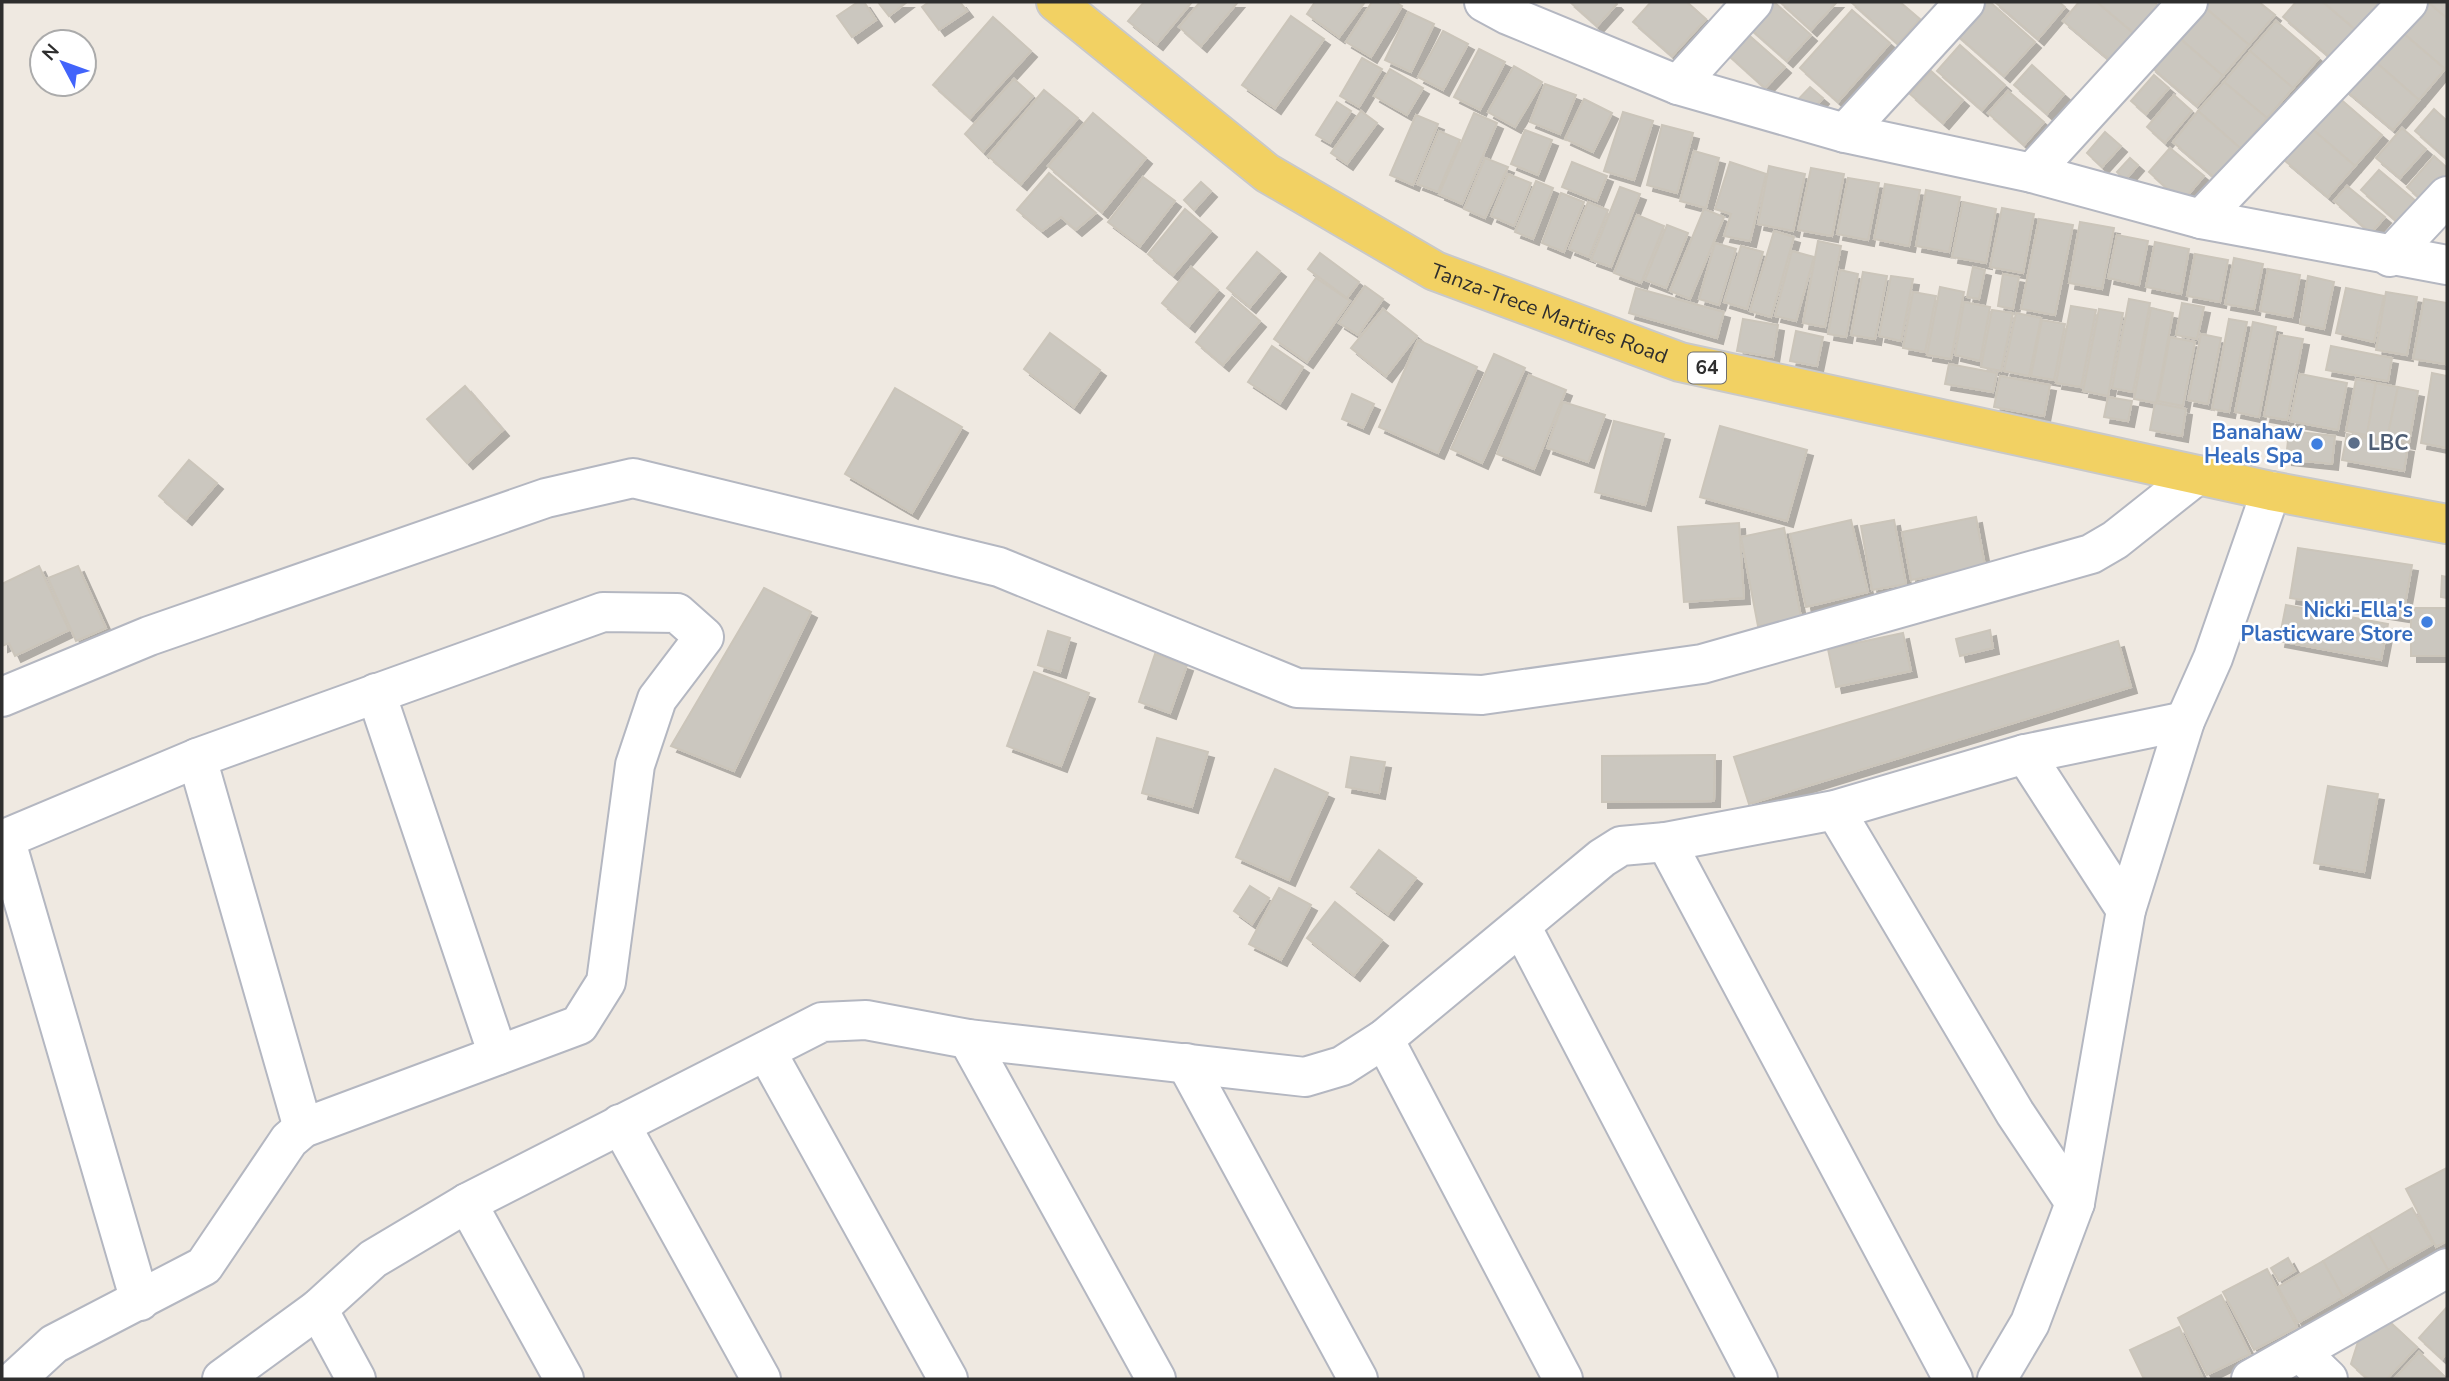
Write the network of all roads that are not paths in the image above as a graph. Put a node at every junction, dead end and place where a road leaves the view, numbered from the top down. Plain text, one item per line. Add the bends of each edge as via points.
1 (1056, 2) edge
2 (1753, 2) edge
3 (1965, 2) edge
4 (2188, 2) edge
5 (2408, 2) edge
6 (1504, 6) edge
7 (1678, 85) junction
8 (1845, 133) junction
9 (2032, 173) junction
10 (2447, 196) edge
11 (2201, 219) junction
12 (2390, 257) junction
13 (2447, 265) edge
14 (2197, 475) junction
15 (2272, 491) junction
16 (2447, 524) edge
17 (376, 694) junction
18 (2, 697) edge
19 (2185, 721) junction
20 (2025, 754) junction
21 (197, 758) junction
22 (1835, 810) junction
23 (4, 839) edge
24 (1666, 842) junction
25 (2126, 910) junction
26 (1521, 926) junction
27 (968, 1039) junction
28 (1384, 1039) junction
29 (766, 1051) junction
30 (498, 1055) junction
31 (1186, 1063) junction
32 (620, 1124) junction
33 (303, 1128) junction
34 (467, 1203) junction
35 (2075, 1203) junction
36 (2447, 1269) edge
37 (140, 1301) junction
38 (318, 1309) junction
39 (2300, 1352) junction
40 (16, 1379) edge
41 (222, 1379) edge
42 (356, 1379) edge
43 (564, 1379) edge
44 (761, 1379) edge
45 (948, 1379) edge
46 (1156, 1379) edge
47 (1358, 1379) edge
48 (1563, 1379) edge
49 (1758, 1379) edge
50 (1953, 1379) edge
51 (1997, 1379) edge
52 (2251, 1379) edge
53 (2328, 1379) edge

1 - 14 main road, Tanza-Trece Martires Road / 64 via 1267,173 1435,271 1680,362
2 - 7 street
3 - 8 street
4 - 9 street
5 - 11 street
6 - 7 street
7 - 8 street
8 - 9 street
9 - 11 street
10 - 12 street
11 - 12 street
12 - 13 street
14 - 15 main road, Tanza-Trece Martires Road / 64
14 - 18 street via 2091,554 1702,664 1482,695 1297,688 999,567 633,478 546,498 149,636
15 - 16 main road, Tanza-Trece Martires Road / 64
15 - 19 street via 2213,658
17 - 21 street
17 - 30 street
17 - 30 street via 603,612 677,613 704,637 657,699 635,765 606,982 579,1025
19 - 20 street
19 - 25 street
20 - 22 street
20 - 25 street
21 - 23 street
21 - 33 street
22 - 24 street
22 - 35 street via 2015,1113
23 - 37 street
24 - 26 street via 1621,846
24 - 50 street
25 - 35 street
26 - 28 street
26 - 49 street
27 - 29 street via 866,1020 822,1022
27 - 31 street
27 - 46 street
28 - 31 street via 1342,1066 1305,1077
28 - 48 street
29 - 32 street
29 - 45 street
30 - 33 street
31 - 47 street
32 - 34 street
32 - 44 street
33 - 37 street via 289,1140 204,1266
34 - 38 street via 373,1259
34 - 43 street
35 - 51 street via 2030,1323
36 - 39 street
37 - 40 street via 54,1344
38 - 41 street
38 - 42 street
39 - 52 street
39 - 53 street

